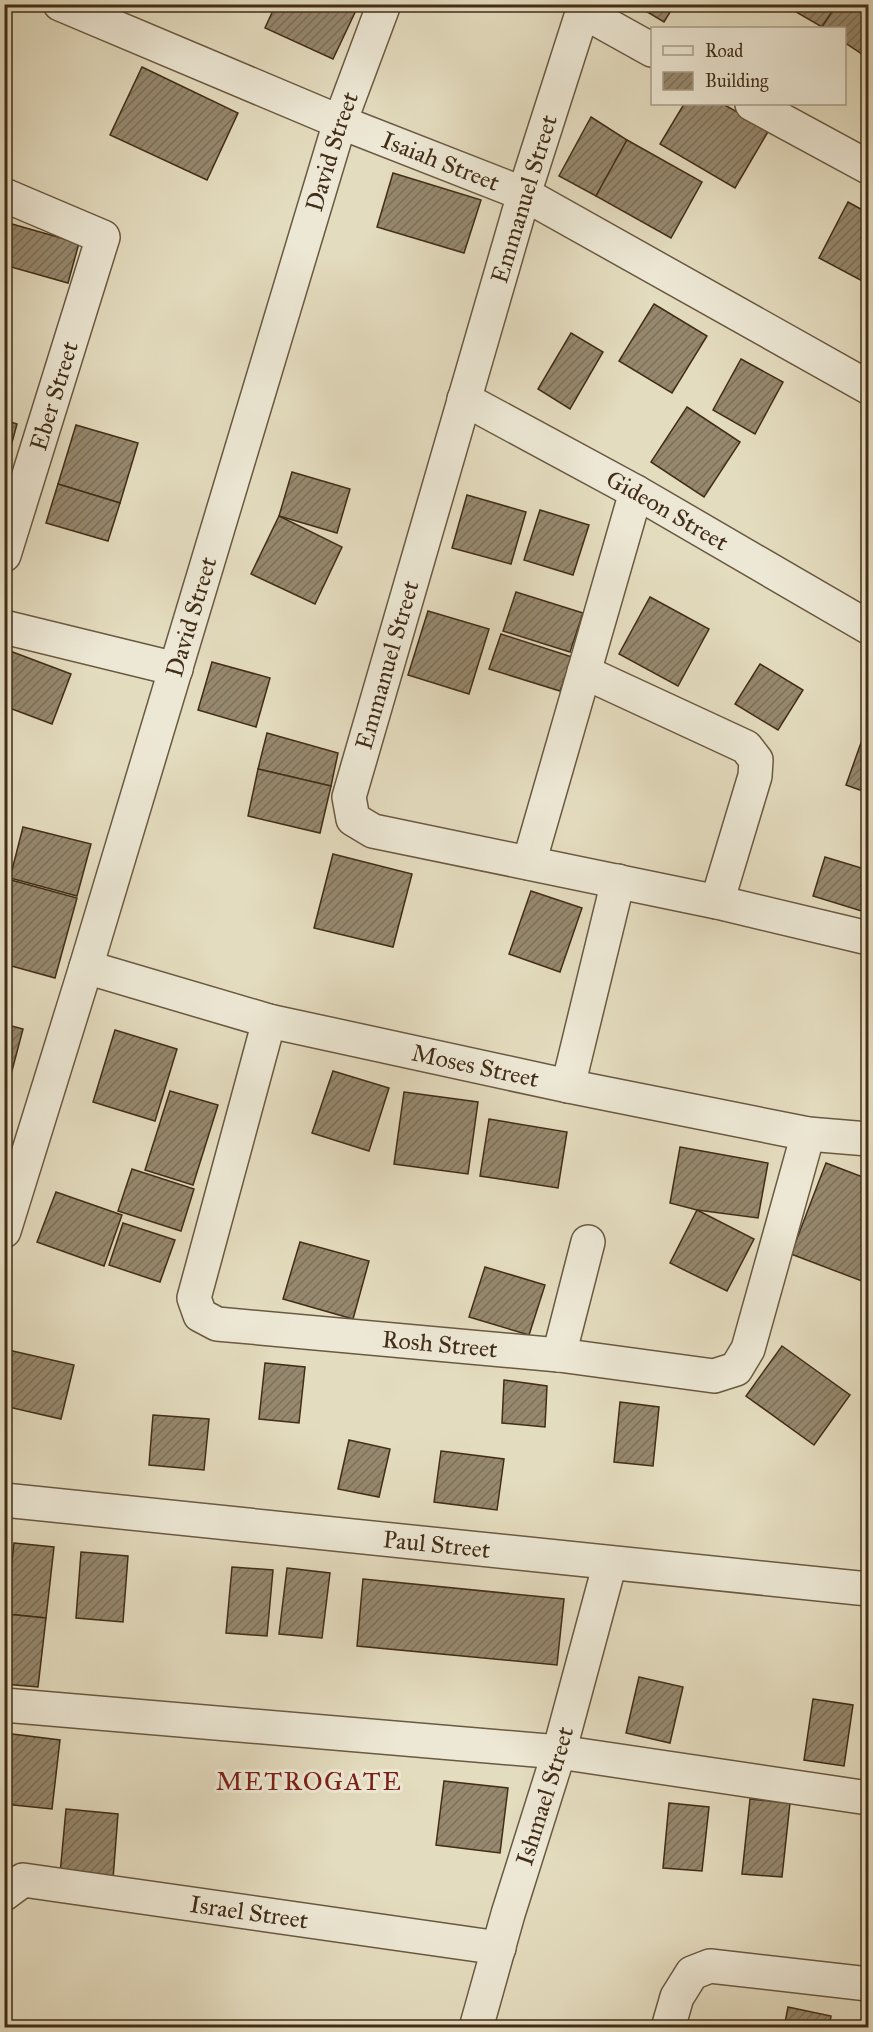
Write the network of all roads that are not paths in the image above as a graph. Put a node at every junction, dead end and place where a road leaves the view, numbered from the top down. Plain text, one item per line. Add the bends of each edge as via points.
1 (60, 4) edge
2 (384, 4) edge
3 (584, 8) edge
4 (651, 49) edge
5 (754, 105) edge
6 (340, 122) junction
7 (868, 166) edge
8 (524, 194) junction
9 (4, 195) edge
10 (868, 387) edge
11 (464, 399) junction
12 (636, 492) junction
13 (4, 555) edge
14 (4, 627) edge
15 (868, 627) edge
16 (176, 669) junction
17 (584, 672) junction
18 (529, 863) junction
19 (618, 881) junction
20 (717, 902) junction
21 (868, 938) edge
22 (87, 968) junction
23 (269, 1021) junction
24 (568, 1086) junction
25 (808, 1134) junction
26 (868, 1139) edge
27 (4, 1230) edge
28 (588, 1242) dead end
29 (559, 1355) junction
30 (4, 1500) edge
31 (610, 1563) junction
32 (868, 1589) edge
33 (4, 1705) edge
34 (559, 1752) junction
35 (868, 1798) edge
36 (4, 1894) edge
37 (499, 1948) junction
38 (868, 1984) edge
39 (476, 2028) edge
40 (668, 2028) edge

1 - 6 street, Isaiah Street
2 - 6 street, David Street
3 - 4 street
3 - 8 street, Emmanuel Street
5 - 7 street
6 - 8 street, Isaiah Street
6 - 16 street, David Street
8 - 10 street, Isaiah Street
8 - 11 street, Emmanuel Street
9 - 13 street, Eber Street via 103,237
11 - 12 street, Gideon Street
11 - 18 street, Emmanuel Street via 350,797 353,819 373,831
12 - 15 street, Gideon Street
12 - 17 street
14 - 16 street
16 - 22 street, David Street
17 - 18 street
17 - 20 street via 746,747 756,760 755,776
18 - 19 street, Emmanuel Street
19 - 20 street, Emmanuel Street
19 - 24 street
20 - 21 street, Emmanuel Street
22 - 23 street, Moses Street
22 - 27 street, David Street
23 - 24 street, Moses Street
23 - 29 street, Rosh Street via 194,1298 200,1315 217,1324
24 - 25 street, Moses Street
25 - 26 street, Moses Street
25 - 29 street, Rosh Street via 748,1349 736,1369 714,1376
28 - 29 street
30 - 31 street, Paul Street
31 - 32 street, Paul Street
31 - 34 street, Ishmael Street
33 - 34 street
34 - 35 street
34 - 37 street, Ishmael Street
36 - 37 street, Israel Street via 23,1880
37 - 39 street, Ishmael Street
38 - 40 street via 710,1966 692,1973 677,1996

